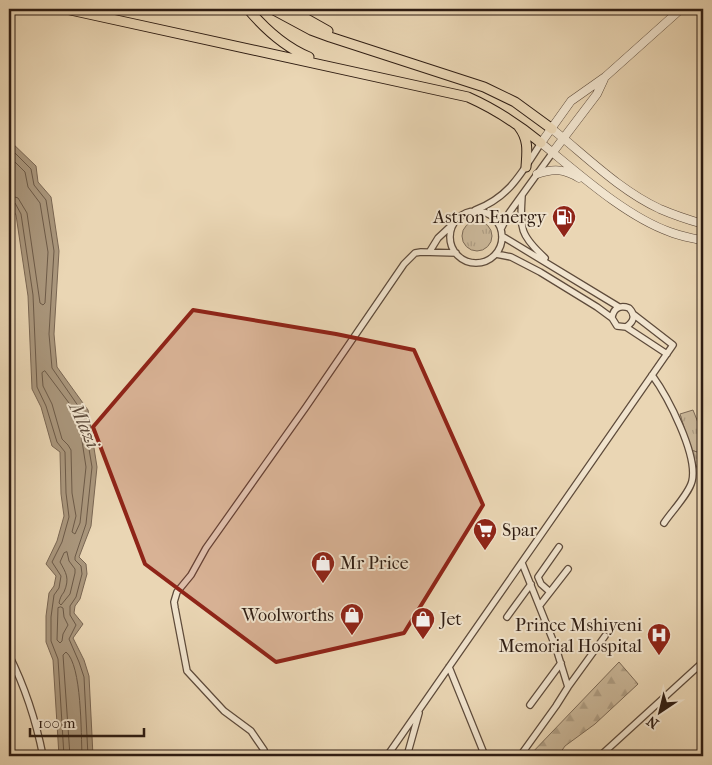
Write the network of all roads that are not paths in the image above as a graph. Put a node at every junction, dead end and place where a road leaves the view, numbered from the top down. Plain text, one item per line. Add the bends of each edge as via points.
1 (66, 9) edge
2 (248, 9) edge
3 (272, 9) edge
4 (289, 9) edge
5 (681, 9) edge
6 (382, 53) junction
7 (332, 66) junction
8 (605, 77) junction
9 (515, 122) junction
10 (552, 129) junction
11 (563, 138) junction
12 (541, 142) junction
13 (552, 152) junction
14 (526, 167) junction
15 (537, 174) junction
16 (603, 191) junction
17 (522, 196) junction
18 (473, 211) junction
19 (454, 224) junction
20 (703, 224) edge
21 (501, 229) junction
22 (502, 236) junction
23 (703, 241) edge
24 (430, 251) junction
25 (456, 253) junction
26 (496, 254) junction
27 (552, 266) junction
28 (619, 307) junction
29 (633, 314) junction
30 (612, 318) junction
31 (626, 327) junction
32 (667, 354) junction
33 (652, 375) junction
34 (664, 523) dead end
35 (559, 547) dead end
36 (522, 562) junction
37 (568, 569) dead end
38 (531, 584) junction
39 (550, 592) junction
40 (540, 605) junction
41 (507, 617) dead end
42 (605, 636) dead end
43 (9, 655) edge
44 (703, 662) edge
45 (561, 663) junction
46 (449, 667) junction
47 (700, 667) edge
48 (568, 687) junction
49 (530, 705) dead end
50 (420, 708) junction
51 (43, 756) edge
52 (264, 756) edge
53 (387, 756) edge
54 (407, 756) edge
55 (485, 756) edge
56 (520, 756) edge
57 (600, 756) edge

1 - 7 main road
2 - 7 main road via 287,46
3 - 6 main road via 311,30
4 - 6 main road via 330,32
5 - 8 street
6 - 10 main road via 492,91 515,102
7 - 9 main road via 468,97
8 - 10 street via 571,101
8 - 11 street via 597,94
9 - 12 main road
9 - 14 main road via 527,142
10 - 11 street
10 - 12 street
11 - 13 street
11 - 20 street via 637,196 658,208
12 - 13 street
12 - 14 street
13 - 15 street
13 - 16 street
14 - 18 street via 498,199
15 - 16 street via 562,170
15 - 17 street
16 - 23 street via 646,221
17 - 21 street
17 - 27 street via 521,221 526,240
18 - 19 street
18 - 21 street via 493,217
19 - 24 street via 438,238
19 - 25 street via 450,238
21 - 22 street
22 - 26 street
22 - 27 street
24 - 25 street
24 - 52 street via 415,254 404,264 175,597 187,671 224,711 251,731 264,750
25 - 26 street via 475,263
26 - 30 street via 512,257
27 - 28 street
28 - 29 street via 628,308
28 - 30 street
29 - 31 street via 631,324
29 - 32 street via 674,344
30 - 31 street via 617,326
31 - 32 street
32 - 33 street
33 - 34 street via 674,411 692,460 692,483
33 - 36 street
35 - 39 street via 538,577
36 - 38 street
36 - 46 street
37 - 39 street
38 - 40 street
38 - 41 street
39 - 40 street
40 - 45 street
42 - 48 street
43 - 51 street via 26,694
44 - 47 street
45 - 48 street
45 - 49 street
46 - 50 street
46 - 55 street
47 - 57 street
48 - 56 street
50 - 53 street
50 - 54 street

